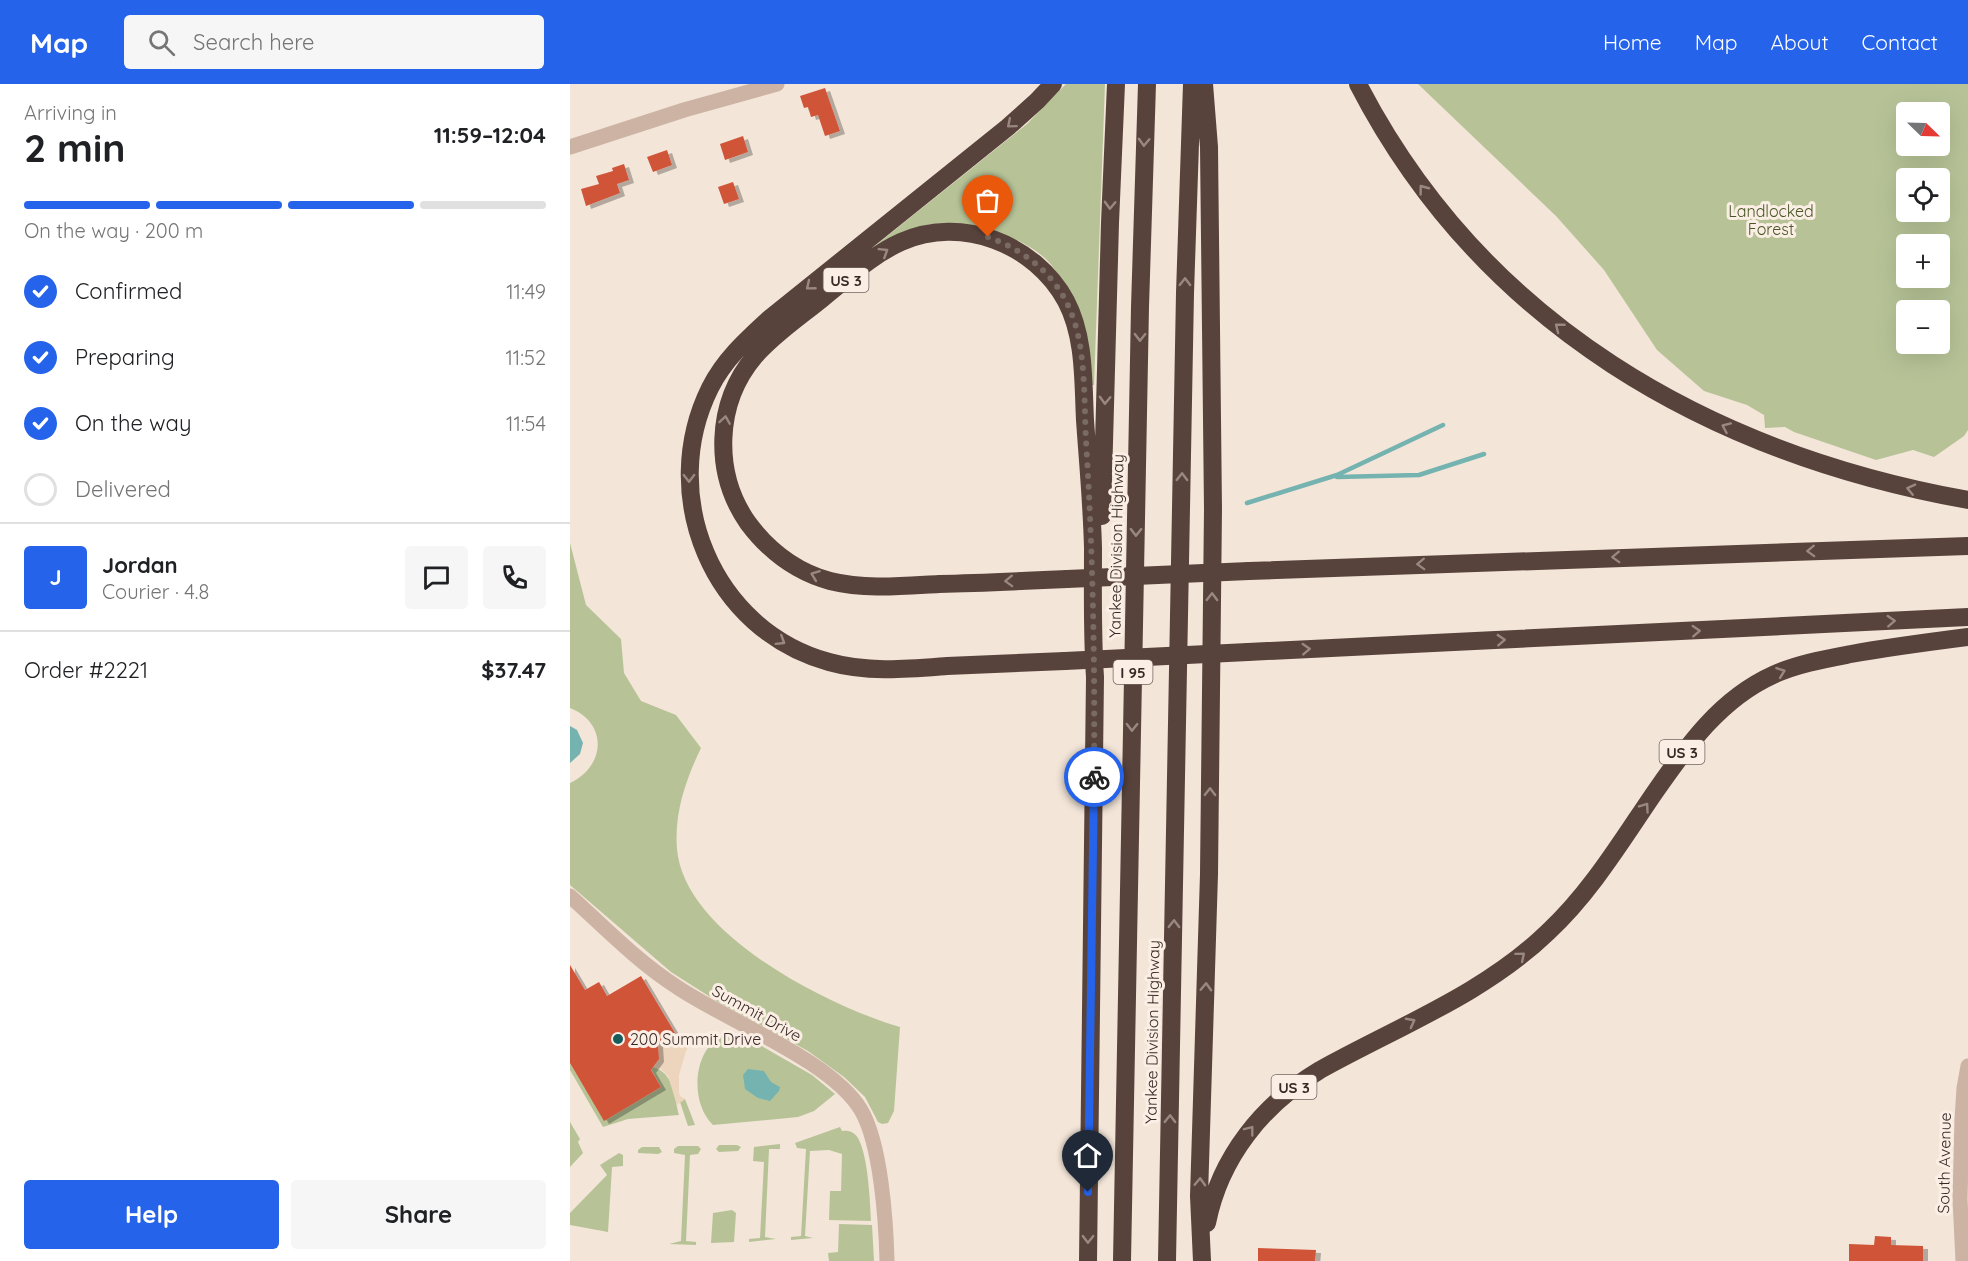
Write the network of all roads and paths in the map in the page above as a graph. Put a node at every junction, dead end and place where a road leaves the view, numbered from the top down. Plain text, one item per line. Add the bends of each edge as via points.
1 (777, 84) edge
2 (1053, 84) edge
3 (1116, 84) edge
4 (1147, 84) edge
5 (1192, 84) edge
6 (1204, 84) edge
7 (1358, 84) edge
8 (570, 147) edge
9 (1968, 500) edge
10 (1968, 546) edge
11 (1968, 617) edge
12 (1968, 638) edge
13 (1095, 676) junction
14 (570, 896) edge
15 (1968, 1066) edge
16 (886, 1261) edge
17 (1088, 1261) edge
18 (1122, 1261) edge
19 (1167, 1261) edge
20 (1202, 1261) edge
21 (1963, 1261) edge

1 - 8 street
2 -> 11 highway, bridge via 1008,127 769,319 719,372 705,400 692,444 689,474 690,502 705,553 717,576 750,617 792,647 828,662 868,669
3 -> 13 highway via 1100,636
4 -> 18 highway, Yankee Division Highway / I 95
19 -> 5 highway, Yankee Division Highway
20 -> 6 highway via 1199,1196 1209,874 1213,499 1209,147
9 -> 7 highway via 1875,480 1777,448 1668,398 1594,354 1514,290 1459,234 1411,173
10 -> 13 highway, US 3, bridge via 1249,571 1067,579 862,586 828,580 795,566 768,546 739,507 724,459 727,410 740,377 771,340 872,259 902,242 939,232 969,233 998,241 1034,261 1072,313 1079,337 1092,523 1092,635
20 -> 12 highway, US 3 via 1216,1188 1233,1154 1263,1114 1306,1078 1486,982 1537,943 1576,903 1682,753 1726,706 1765,679 1799,666 1876,650
13 -> 17 highway, US 3
14 - 16 street, Summit Drive via 674,986 804,1060 834,1080 853,1099 865,1118 874,1147
15 - 21 street, South Avenue via 1962,1120

